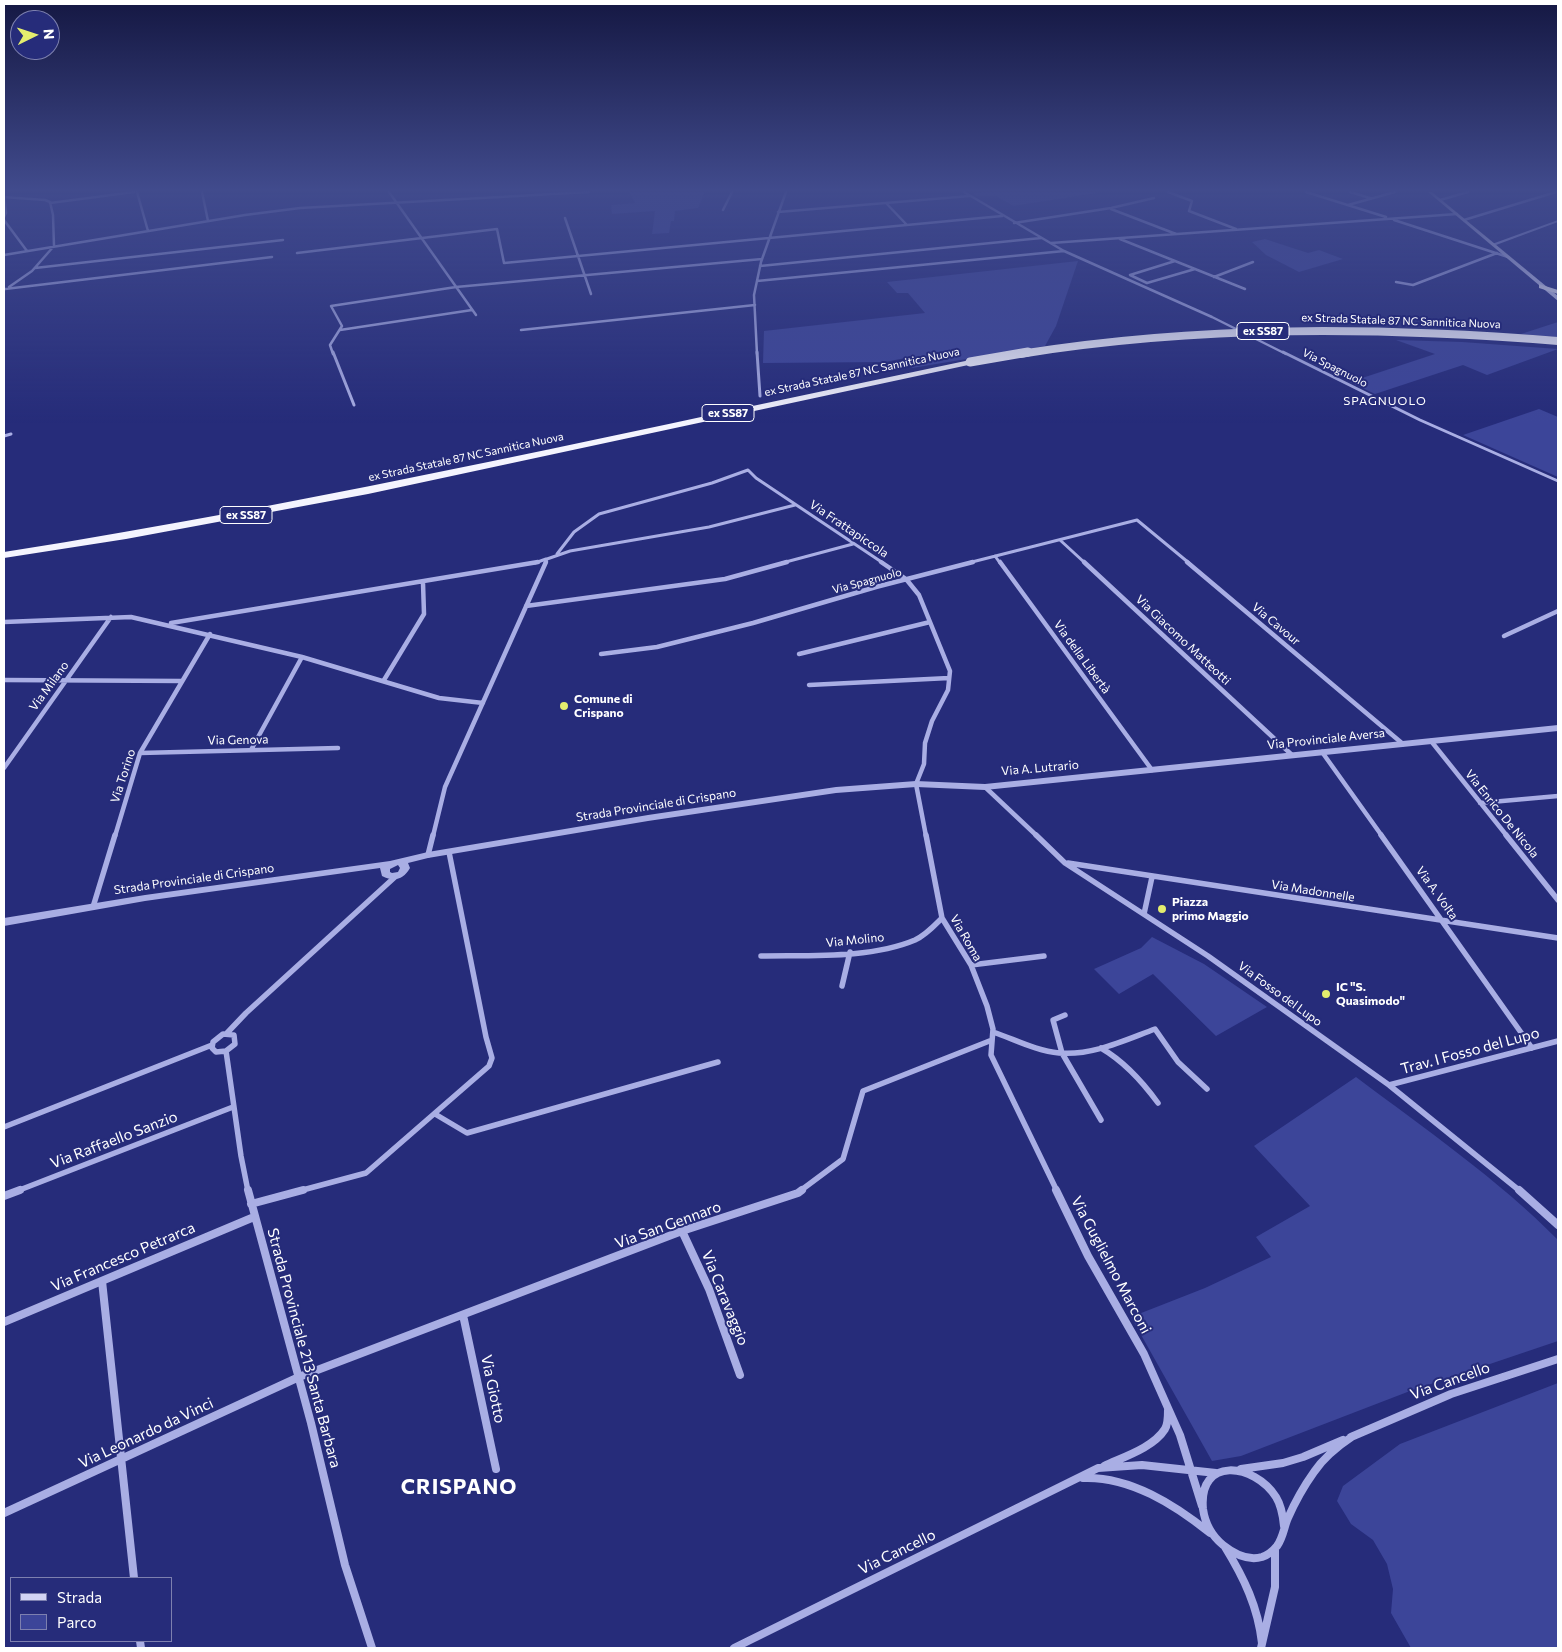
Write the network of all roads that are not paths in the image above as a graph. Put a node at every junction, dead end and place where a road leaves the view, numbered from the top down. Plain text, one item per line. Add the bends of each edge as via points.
1 (33, 269) edge
2 (171, 269) edge
3 (443, 269) edge
4 (582, 269) edge
5 (652, 269) edge
6 (759, 269) edge
7 (879, 269) edge
8 (1105, 269) edge
9 (1149, 269) edge
10 (1195, 269) joint
11 (1235, 269) edge
12 (1453, 269) edge
13 (1522, 269) edge
14 (584, 276) junction
15 (1214, 277) junction
16 (757, 281) junction
17 (1396, 282) dead end
18 (1542, 286) junction
19 (456, 288) junction
20 (5, 289) edge
21 (1245, 289) dead end
22 (1558, 292) edge
23 (591, 294) dead end
24 (1558, 299) edge
25 (755, 305) junction
26 (472, 310) junction
27 (476, 315) dead end
28 (340, 330) junction
29 (521, 330) dead end
30 (1558, 341) edge
31 (760, 396) dead end
32 (354, 405) dead end
33 (11, 434) dead end
34 (4, 436) edge
35 (1558, 481) edge
36 (795, 505) junction
37 (1137, 520) joint
38 (1060, 540) junction
39 (853, 544) junction
40 (557, 554) junction
41 (4, 555) edge
42 (996, 556) junction
43 (547, 559) junction
44 (906, 579) junction
45 (423, 583) junction
46 (526, 606) junction
47 (1558, 611) edge
48 (112, 617) junction
49 (4, 622) edge
50 (930, 622) junction
51 (166, 624) junction
52 (210, 634) junction
53 (1504, 636) dead end
54 (601, 654) dead end
55 (799, 654) dead end
56 (302, 657) junction
57 (949, 678) junction
58 (67, 679) junction
59 (4, 680) edge
60 (384, 680) junction
61 (182, 681) junction
62 (809, 685) dead end
63 (483, 703) junction
64 (1558, 728) edge
65 (1431, 741) junction
66 (1403, 744) junction
67 (338, 748) dead end
68 (251, 750) junction
69 (1322, 752) junction
70 (140, 753) junction
71 (1292, 755) junction
72 (4, 768) edge
73 (1152, 770) junction
74 (1097, 776) joint
75 (916, 784) junction
76 (985, 787) junction
77 (1558, 796) edge
78 (1480, 803) junction
79 (449, 852) junction
80 (428, 856) junction
81 (401, 862) junction
82 (1065, 863) junction
83 (388, 864) junction
84 (396, 876) junction
85 (1152, 877) junction
86 (1558, 900) edge
87 (93, 907) junction
88 (1144, 914) junction
89 (942, 918) junction
90 (1443, 920) junction
91 (4, 922) edge
92 (1558, 938) edge
93 (850, 952) junction
94 (761, 956) dead end
95 (1044, 956) dead end
96 (971, 965) junction
97 (842, 986) dead end
98 (1066, 1015) dead end
99 (993, 1032) junction
100 (227, 1033) junction
101 (992, 1040) junction
102 (1558, 1041) edge
103 (212, 1045) junction
104 (1101, 1048) junction
105 (1532, 1048) junction
106 (226, 1052) junction
107 (1062, 1053) junction
108 (718, 1062) dead end
109 (1388, 1085) junction
110 (1207, 1089) dead end
111 (1158, 1103) dead end
112 (233, 1107) junction
113 (435, 1114) junction
114 (1101, 1120) dead end
115 (4, 1127) edge
116 (4, 1196) edge
117 (251, 1204) junction
118 (254, 1217) junction
119 (1558, 1226) edge
120 (682, 1232) junction
121 (102, 1281) junction
122 (463, 1314) junction
123 (4, 1322) edge
124 (1558, 1359) edge
125 (740, 1375) dead end
126 (298, 1377) junction
127 (1168, 1407) junction
128 (1353, 1436) junction
129 (121, 1460) junction
130 (1098, 1468) junction
131 (496, 1469) dead end
132 (1190, 1470) junction
133 (1241, 1470) junction
134 (1216, 1473) junction
135 (1073, 1480) junction
136 (1202, 1506) junction
137 (4, 1513) edge
138 (1284, 1526) junction
139 (1213, 1535) junction
140 (1224, 1547) junction
141 (1275, 1550) junction
142 (134, 1577) edge
143 (1261, 1646) edge
144 (372, 1648) edge
145 (734, 1648) edge

1 - 20 street
2 - 20 street
3 - 19 street
4 - 14 street
5 - 14 street
6 - 16 street
7 - 16 street
8 - 35 street, Via Spagnuolo via 1212,316 1420,420
9 - 10 street via 1130,275 1147,283
10 - 15 street
11 - 15 street
12 - 17 street via 1413,284
13 - 18 main road
14 - 19 street
14 - 23 street
15 - 21 street
16 - 25 street
18 - 22 highway
18 - 24 main road
19 - 26 street
19 - 28 street via 331,306 342,326
25 - 29 street
25 - 31 street
26 - 27 street
26 - 28 street
28 - 32 street via 330,345
30 - 41 highway, ex Strada Statale 87 NC Sannitica Nuova / ex SS87, bridge via 1377,330 1234,332 1096,342 970,362 329,499
33 - 34 street
36 - 39 street, Via Frattapiccola
36 - 40 street via 709,527
36 - 40 street, Via Frattapiccola via 748,470 599,514 574,532
37 - 38 street, Via Spagnuolo
37 - 66 street, Via Cavour
38 - 42 street, Via Spagnuolo
38 - 71 street, Via Giacomo Matteotti
39 - 44 street, Via Frattapiccola
39 - 46 street via 725,579
40 - 43 street
42 - 44 street, Via Spagnuolo
42 - 73 street, Via della Libertà
43 - 45 street
43 - 46 street
44 - 50 street, Via Frattapiccola via 919,595
44 - 54 street, Via Spagnuolo via 657,647
45 - 51 street
45 - 60 street via 424,614
46 - 63 street
47 - 53 street
48 - 49 street
48 - 51 street
48 - 58 street, Via Milano
50 - 55 street
50 - 57 street, Via Frattapiccola via 945,655
51 - 52 street
52 - 56 street
52 - 61 street, Via Torino
56 - 60 street
56 - 68 street
57 - 62 street
57 - 75 street, Via Frattapiccola via 948,690 925,743 924,764
58 - 59 street
58 - 61 street
58 - 72 street, Via Milano
60 - 63 street via 440,698
61 - 70 street, Via Torino
63 - 80 street via 445,787
64 - 65 street, Via Provinciale Aversa
65 - 66 street, Via Provinciale Aversa
65 - 78 street, Via Enrico De Nicola
66 - 69 street, Via Provinciale Aversa
67 - 68 street, Via Genova
68 - 70 street, Via Genova
69 - 71 street, Via Provinciale Aversa
69 - 90 street, Via A. Volta
70 - 87 street, Via Torino
71 - 73 street, Via Provinciale Aversa
73 - 74 street, Via Provinciale Aversa
74 - 76 street, Via A. Lutrario
75 - 76 street
75 - 79 street, Strada Provinciale di Crispano via 779,797
75 - 89 street, Via Roma
76 - 82 street, Via Fosso del Lupo
77 - 78 street
78 - 86 street, Via Enrico De Nicola
79 - 80 street, Strada Provinciale di Crispano
79 - 113 street via 492,1058 489,1066
80 - 81 street, Strada Provinciale di Crispano
81 - 83 street
81 - 84 street via 405,868
82 - 85 street, Via Madonnelle
82 - 88 street, Via Fosso del Lupo
83 - 84 street via 385,874
83 - 87 street, Strada Provinciale di Crispano
84 - 100 street
85 - 88 street
85 - 90 street, Via Madonnelle
87 - 91 street, Strada Provinciale di Crispano
88 - 109 street, Via Fosso del Lupo
89 - 93 street, Via Molino via 914,940 876,950
89 - 96 street, Via Roma
90 - 92 street, Via Madonnelle
90 - 105 street, Via A. Volta
93 - 94 street, Via Molino
93 - 97 street
95 - 96 street
96 - 99 street, Via Roma
98 - 107 street via 1053,1020
99 - 101 street, Via Roma
99 - 107 street
100 - 103 street via 216,1038
100 - 106 street, Strada Provinciale 213 Santa Barbara via 234,1035 236,1041
101 - 120 street, Via San Gennaro via 863,1091 843,1159 798,1193
101 - 127 street, Via Guglielmo Marconi via 991,1054 1008,1090 1088,1256 1144,1354
102 - 105 street, Trav. I Fosso del Lupo
103 - 106 street via 216,1052
103 - 115 street
104 - 107 street
104 - 110 street via 1155,1029 1178,1062
104 - 111 street via 1118,1057
105 - 109 street, Trav. I Fosso del Lupo
106 - 112 street, Strada Provinciale 213 Santa Barbara
107 - 114 street
108 - 113 street via 467,1133
109 - 119 street, Via Fosso del Lupo via 1525,1195
112 - 116 street, Via Raffaello Sanzio
112 - 117 street, Strada Provinciale 213 Santa Barbara
113 - 117 street via 366,1173
117 - 118 street, Strada Provinciale 213 Santa Barbara
118 - 121 street, Via Francesco Petrarca
118 - 126 street, Strada Provinciale 213 Santa Barbara
120 - 122 street, Via San Gennaro
120 - 125 street, Via Caravaggio via 709,1289
121 - 123 street, Via Francesco Petrarca
121 - 129 street
122 - 126 street, Via San Gennaro
122 - 131 street, Via Giotto
124 - 128 street, Via Cancello via 1451,1394
126 - 129 street, Via Leonardo da Vinci
126 - 144 street, Strada Provinciale 213 Santa Barbara via 345,1565
127 - 130 street, Via Cancello via 1165,1430 1157,1438
127 - 132 street, Via Guglielmo Marconi
128 - 133 street via 1303,1457
128 - 138 street via 1334,1449 1315,1469
129 - 137 street, Via Leonardo da Vinci
129 - 142 street
130 - 132 street, Via Cancello via 1122,1465
130 - 135 street, Via Cancello
132 - 134 street, Via Cancello
132 - 136 street, Via Guglielmo Marconi
133 - 134 street via 1228,1469
133 - 138 street via 1254,1475 1271,1491 1282,1511
134 - 136 street via 1207,1480 1202,1492
135 - 139 street, Via Cancello via 1104,1478 1126,1484 1181,1510
135 - 145 street, Via Cancello
136 - 139 street via 1205,1521
138 - 141 street
139 - 140 street
140 - 141 street via 1252,1558
140 - 143 street via 1254,1600 1261,1624
141 - 143 street via 1276,1582

